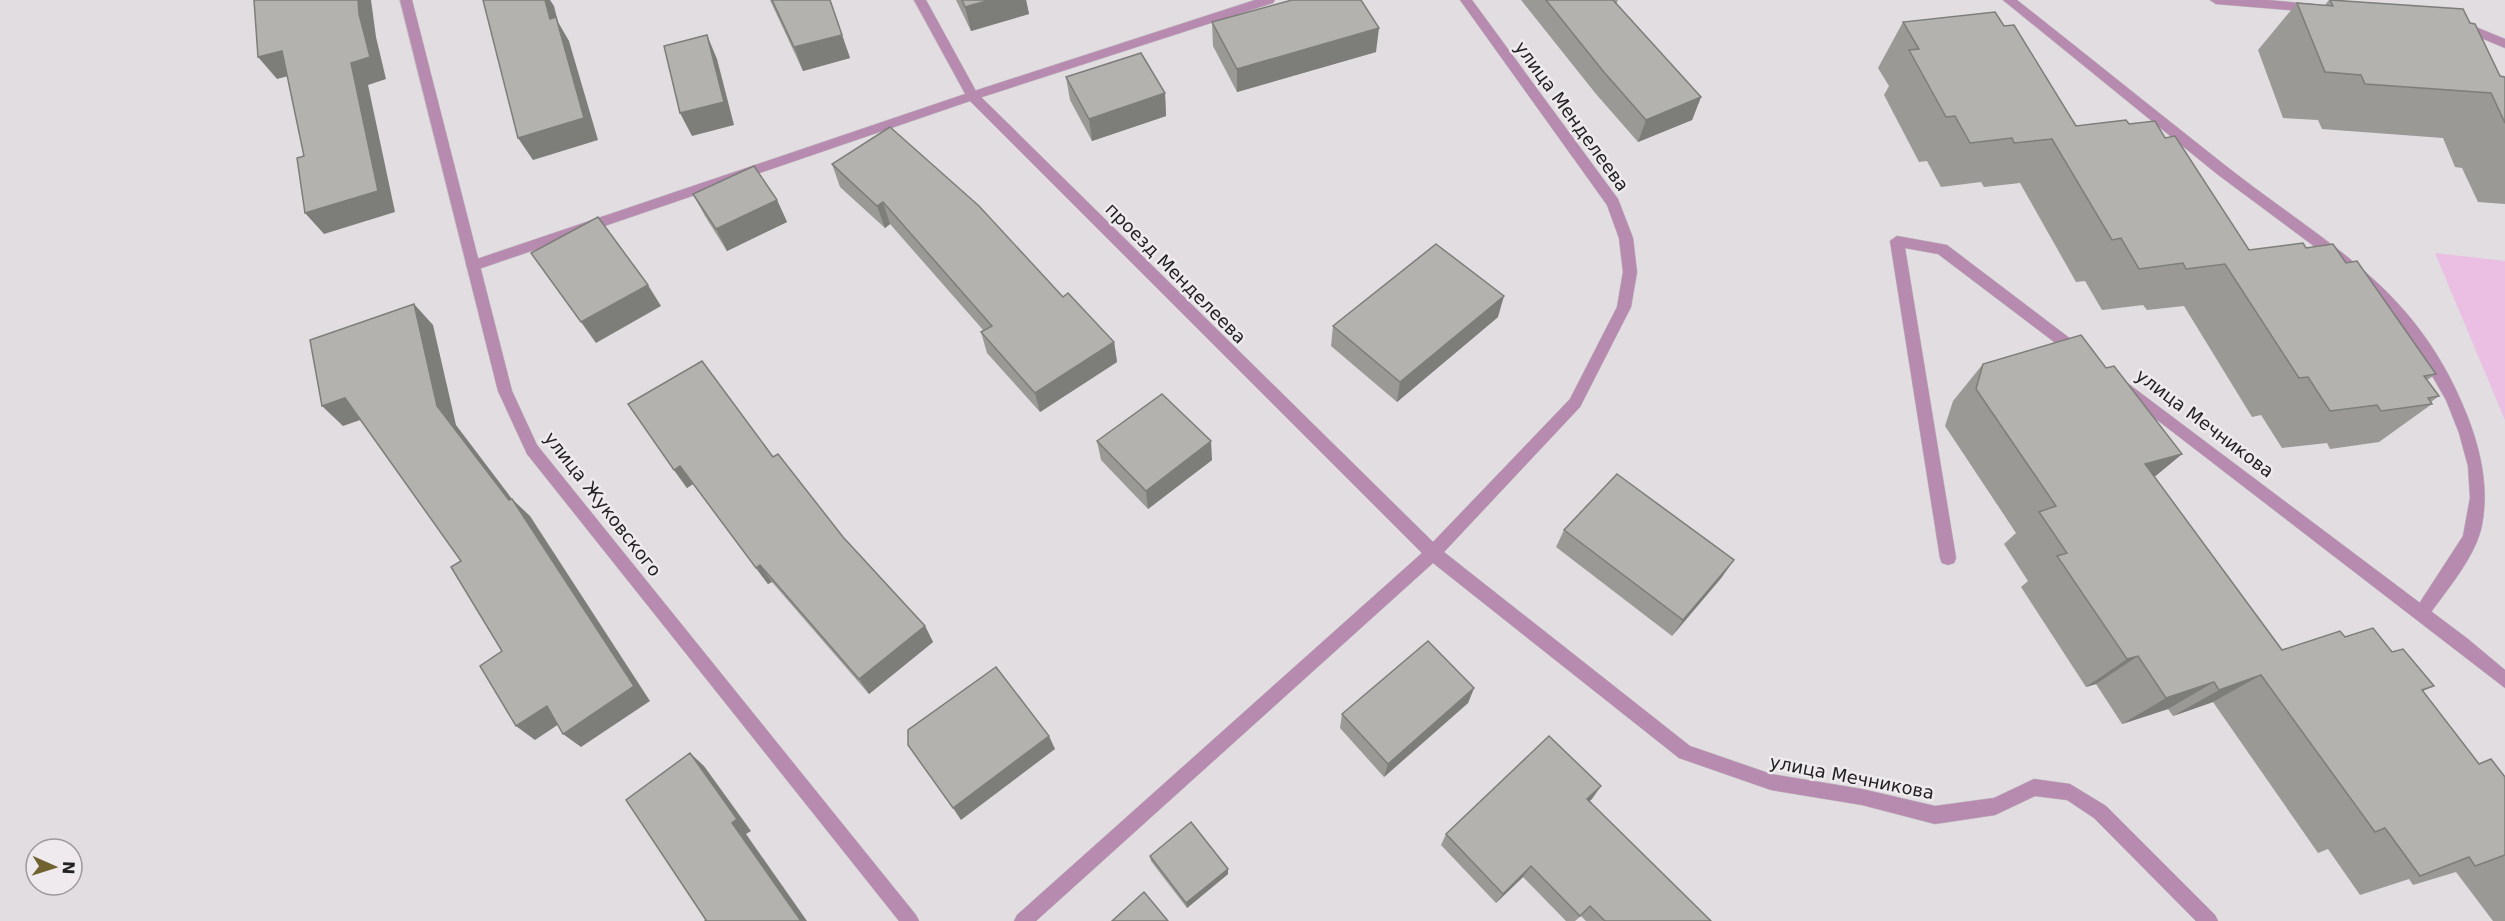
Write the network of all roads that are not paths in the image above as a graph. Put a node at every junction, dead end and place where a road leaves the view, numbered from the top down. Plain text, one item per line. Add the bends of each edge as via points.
1 (406, 0) edge
2 (920, 0) edge
3 (1269, 0) edge
4 (1466, 0) edge
5 (2009, 0) edge
6 (2216, 0) edge
7 (2320, 9) edge
8 (2448, 20) edge
9 (2505, 44) edge
10 (972, 96) junction
11 (473, 266) junction
12 (2093, 363) edge
13 (2111, 377) edge
14 (1433, 553) junction
15 (1948, 558) dead end
16 (2421, 613) junction
17 (2505, 680) edge
18 (910, 921) edge
19 (1023, 921) edge
20 (2209, 921) edge

1 - 11 street, улица Жуковского
2 - 10 street, проезд Менделеева
3 - 10 street
4 - 14 street, улица Менделеева via 1613,203 1626,238 1630,272 1624,307 1575,403
5 - 16 street via 2240,184 2355,269 2379,290 2420,342 2458,408 2471,447 2478,492 2474,529
6 - 7 street
8 - 9 street
10 - 11 street
10 - 14 street, проезд Менделеева
11 - 18 street, улица Жуковского via 505,391 532,449
12 - 15 street via 1942,249 1897,241
13 - 16 street, улица Мечникова
14 - 19 street, улица Менделеева
14 - 20 street, улица Мечникова via 1685,752 1771,782 1862,797 1935,815 1995,806 2034,787 2070,792 2100,812
16 - 17 street, улица Мечникова

